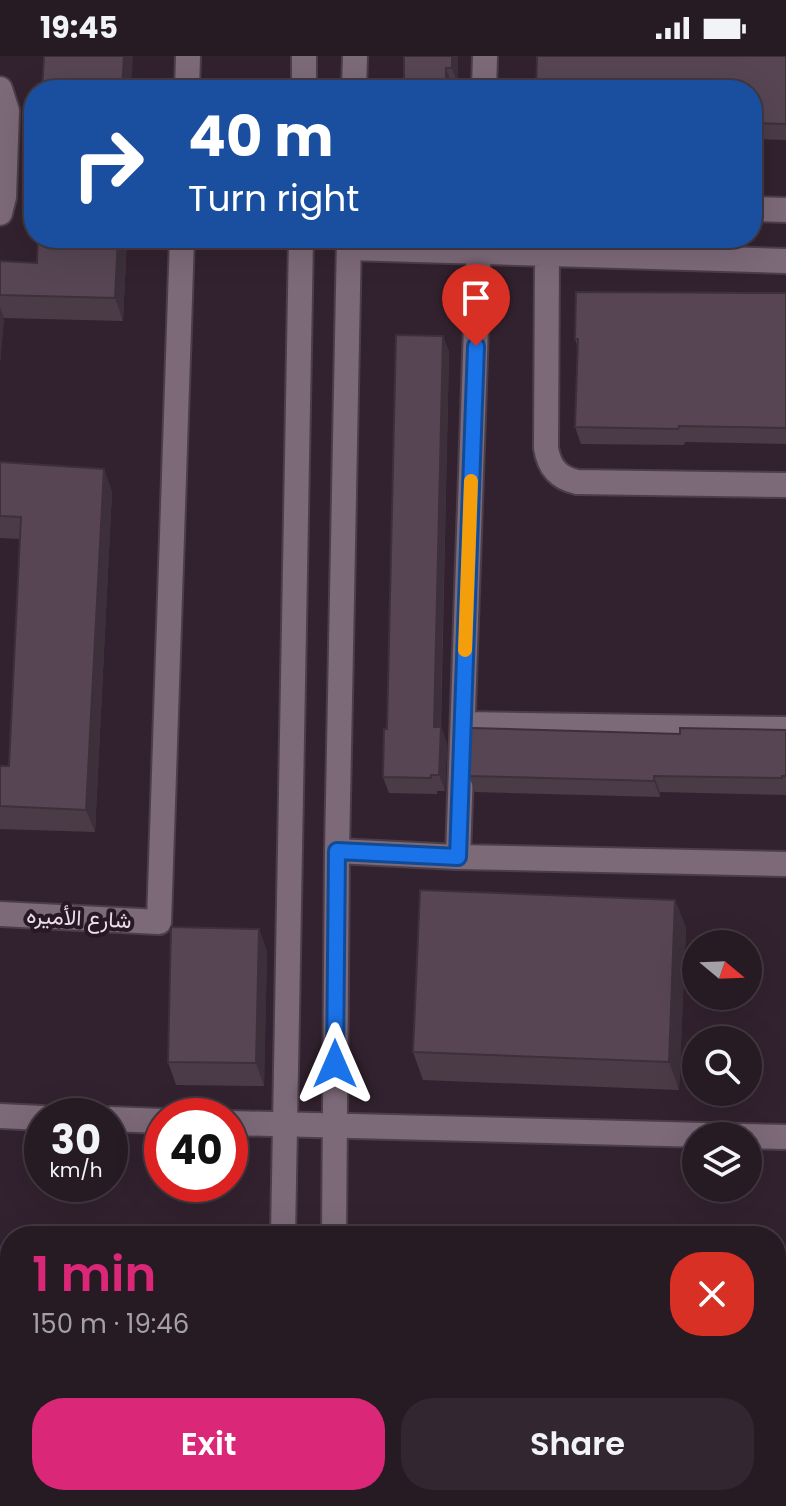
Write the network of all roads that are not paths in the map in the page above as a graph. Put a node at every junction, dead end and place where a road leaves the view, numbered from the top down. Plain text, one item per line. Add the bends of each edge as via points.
1 (188, 56) edge
2 (304, 56) edge
3 (355, 56) edge
4 (485, 56) edge
5 (187, 80) edge
6 (304, 80) edge
7 (354, 80) edge
8 (484, 80) edge
9 (0, 89) edge
10 (762, 209) edge
11 (786, 210) edge
12 (0, 213) edge
13 (182, 248) edge
14 (301, 248) edge
15 (349, 248) edge
16 (479, 248) edge
17 (504, 248) edge
18 (547, 253) junction
19 (786, 261) edge
20 (786, 485) edge
21 (463, 724) junction
22 (786, 729) edge
23 (337, 851) junction
24 (458, 857) junction
25 (786, 864) edge
26 (0, 914) edge
27 (0, 1116) edge
28 (24, 1117) edge
29 (248, 1123) edge
30 (283, 1124) junction
31 (335, 1126) junction
32 (786, 1137) edge
33 (283, 1226) edge
34 (334, 1226) edge

1 - 5 street
2 - 6 street
3 - 7 street
4 - 8 street
9 - 12 street via 7,111
10 - 11 street
13 - 26 street, شارع الأميره via 159,922
14 - 30 street
15 - 23 street
16 - 21 street
17 - 18 street
18 - 19 street
18 - 20 street via 546,448 558,475 577,482
21 - 22 street
21 - 24 street
23 - 24 street
23 - 31 street
24 - 25 street
27 - 28 street
29 - 30 street
30 - 31 street
30 - 33 street
31 - 32 street
31 - 34 street

